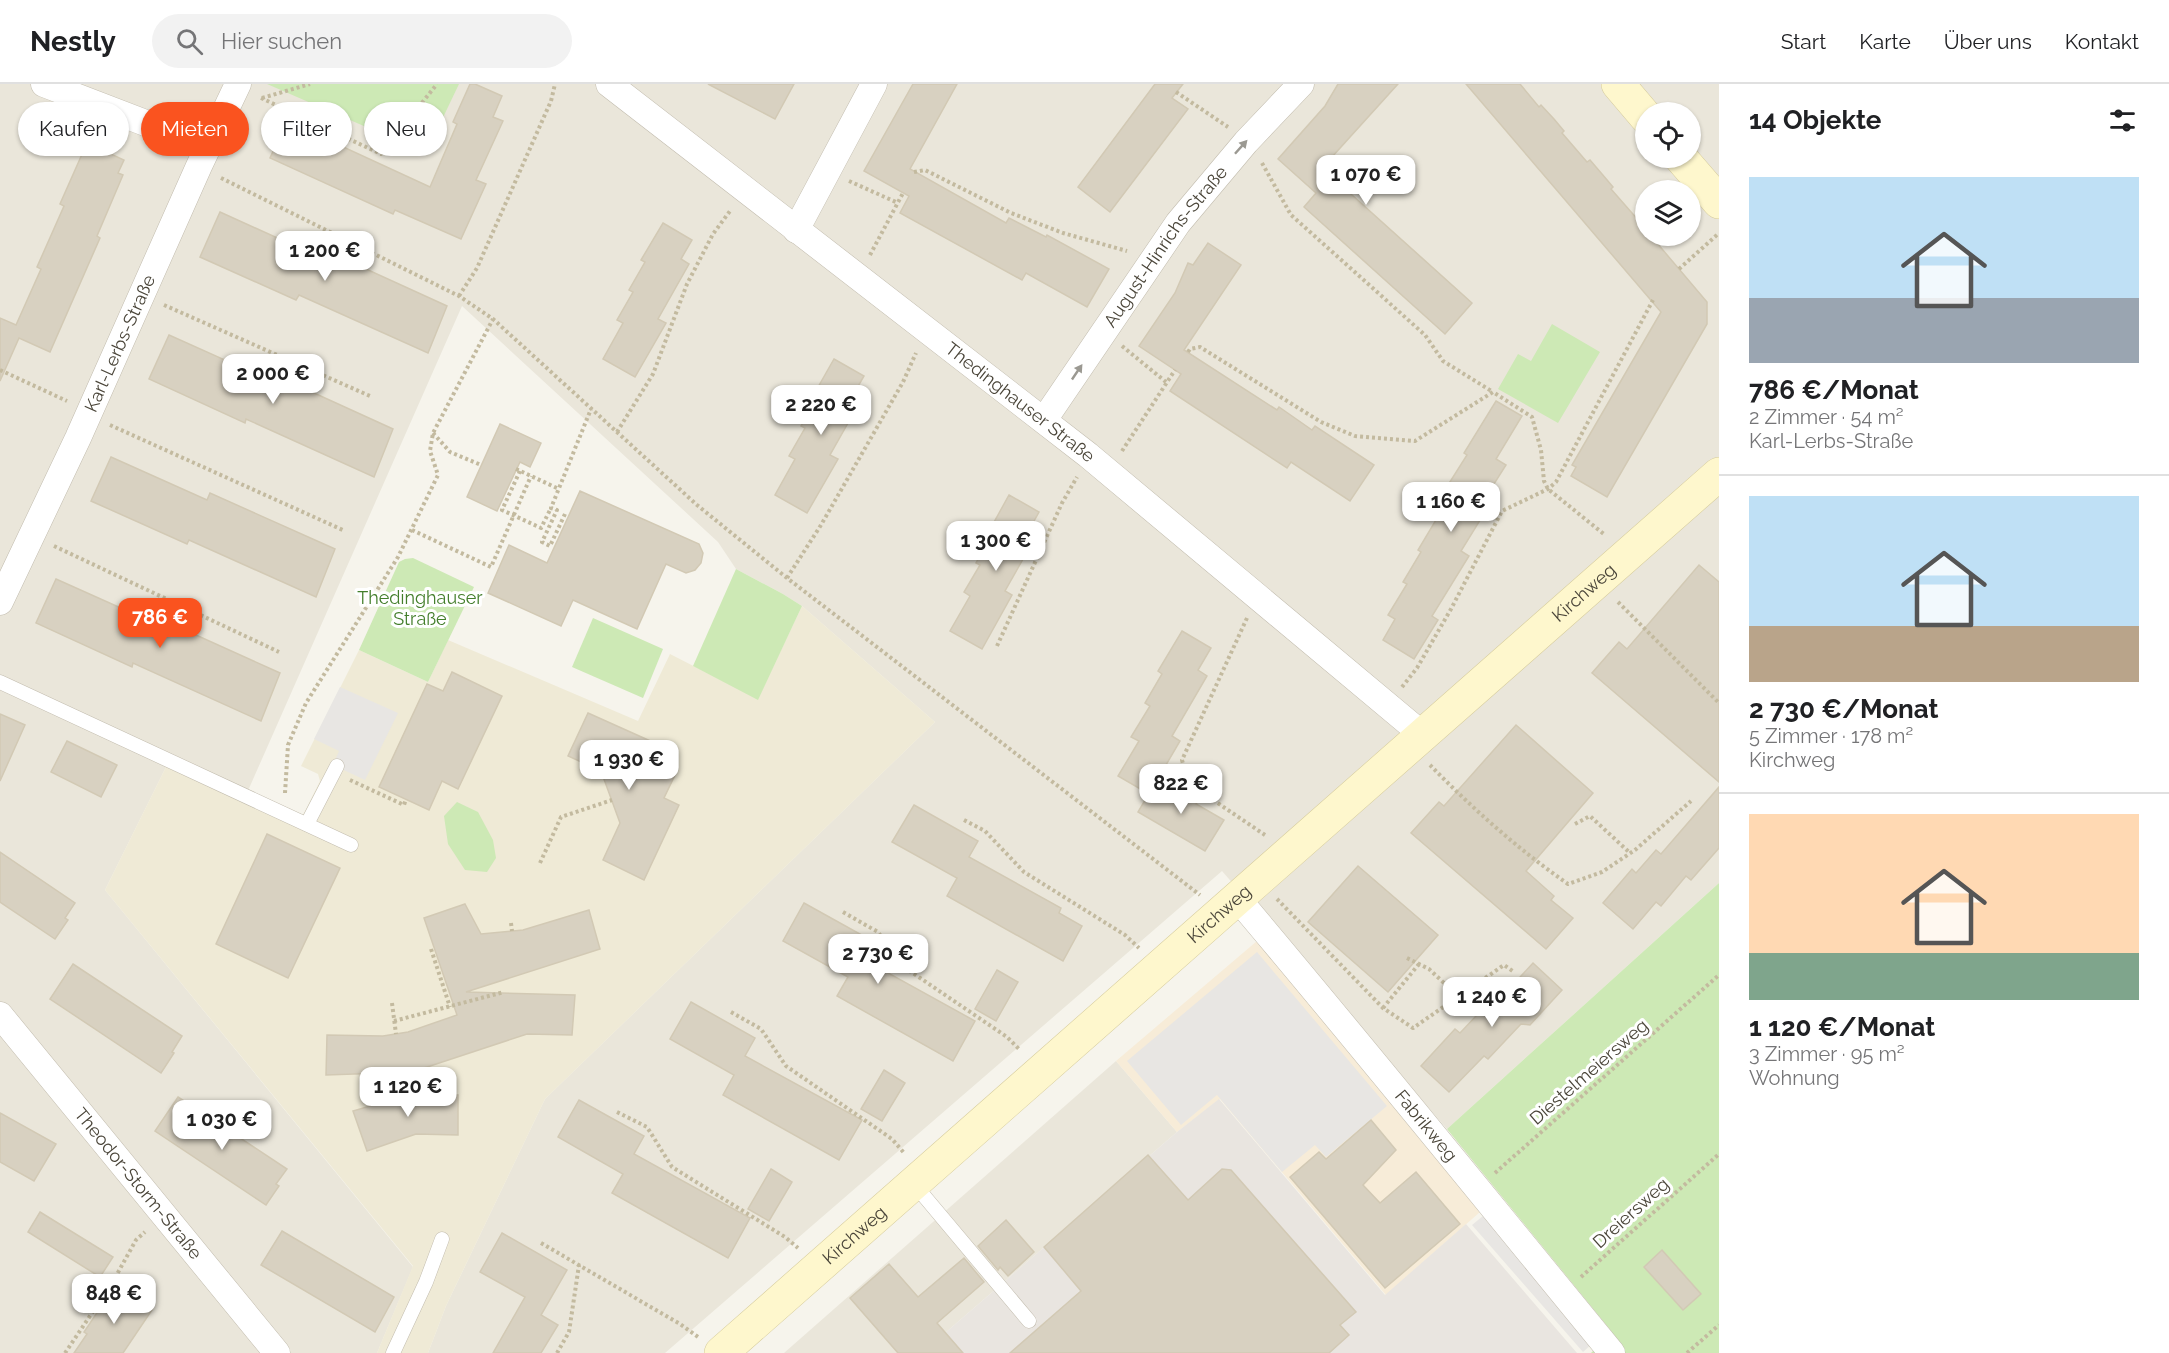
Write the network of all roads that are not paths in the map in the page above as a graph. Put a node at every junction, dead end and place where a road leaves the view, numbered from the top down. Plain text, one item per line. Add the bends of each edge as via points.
1 (44, 84) edge
2 (609, 84) edge
3 (874, 84) edge
4 (1301, 84) edge
5 (1618, 84) edge
6 (237, 85) edge
7 (229, 102) edge
8 (1635, 104) edge
9 (141, 128) edge
10 (204, 156) edge
11 (1690, 168) edge
12 (1719, 202) edge
13 (795, 230) junction
14 (1044, 420) junction
15 (1719, 474) edge
16 (0, 602) edge
17 (0, 682) edge
18 (1417, 740) junction
19 (335, 769) road end
20 (307, 824) junction
21 (351, 845) dead end
22 (1239, 897) junction
23 (0, 1014) edge
24 (919, 1179) junction
25 (442, 1239) dead end
26 (1029, 1321) dead end
27 (713, 1347) edge
28 (277, 1353) edge
29 (393, 1353) edge
30 (1612, 1353) edge

1 - 9 street
2 - 13 street, Thedinghauser Straße
3 - 13 street
14 -> 4 street, August-Hinrichs-Straße via 1178,223 1245,142
5 - 8 street
6 - 7 street, Karl-Lerbs-Straße
10 - 16 street, Karl-Lerbs-Straße
11 - 12 street
13 - 14 street, Thedinghauser Straße
14 - 18 street, Thedinghauser Straße via 1388,704
15 - 18 street, Kirchweg
17 - 20 lane
18 - 22 street, Kirchweg
19 - 20 lane
20 - 21 lane
22 - 24 street, Kirchweg
22 - 30 street, Fabrikweg
23 - 28 street, Theodor-Storm-Straße
24 - 26 lane
24 - 27 street, Kirchweg via 819,1267
25 - 29 lane

